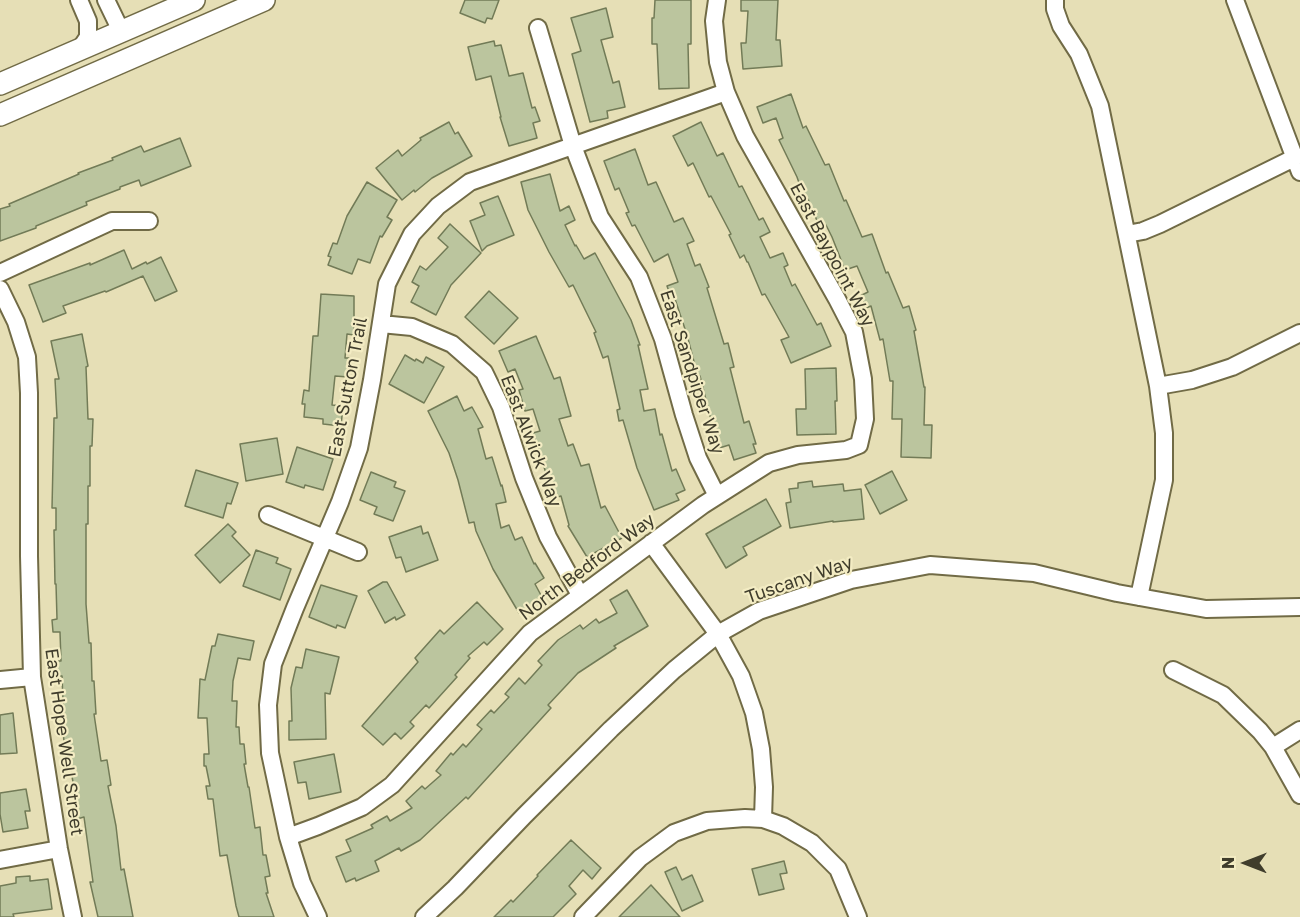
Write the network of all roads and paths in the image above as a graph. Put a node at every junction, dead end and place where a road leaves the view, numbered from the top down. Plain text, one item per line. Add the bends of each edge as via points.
1 (79, 0) edge
2 (106, 0) edge
3 (194, 0) edge
4 (264, 0) edge
5 (717, 0) edge
6 (1055, 0) edge
7 (1235, 0) edge
8 (538, 28) dead end
9 (121, 31) junction
10 (80, 49) junction
11 (0, 84) edge
12 (726, 92) junction
13 (0, 102) edge
14 (0, 115) edge
15 (573, 146) junction
16 (1297, 165) edge
17 (149, 221) dead end
18 (1128, 234) junction
19 (0, 273) edge
20 (0, 289) edge
21 (381, 324) junction
22 (1300, 333) edge
23 (1158, 386) junction
24 (859, 446) joint
25 (717, 496) junction
26 (268, 515) dead end
27 (325, 538) junction
28 (651, 543) junction
29 (358, 552) dead end
30 (580, 595) junction
31 (1139, 597) junction
32 (1300, 608) edge
33 (718, 634) junction
34 (1173, 670) dead end
35 (32, 677) junction
36 (0, 680) edge
37 (1300, 730) edge
38 (1273, 747) junction
39 (1300, 795) edge
40 (763, 819) junction
41 (288, 837) junction
42 (59, 849) junction
43 (0, 860) edge
44 (74, 917) edge
45 (318, 917) edge
46 (424, 917) edge
47 (583, 917) edge
48 (858, 917) edge

1 - 10 street via 88,21 88,37
2 - 9 street
3 - 9 main road
4 - 14 main road
5 - 12 street, East Baypoint Way via 714,21 718,62
6 - 18 street via 1061,26 1079,54 1100,106
7 - 16 street
8 - 15 street, East Sandpiper Way
9 - 10 main road
9 - 13 main road via 124,44 116,50
10 - 11 main road
12 - 15 street, East Sutton Trail
12 - 24 street, East Baypoint Way via 745,136 854,332 866,419
15 - 21 street, East Sutton Trail via 470,182 438,206 412,234 387,284
15 - 25 street, East Sandpiper Way via 600,217 639,277 663,339 698,458
16 - 18 street
17 - 19 street via 112,221
18 - 23 street
20 - 35 street, East Hope Well Street via 27,357
21 - 27 street, East Sutton Trail via 359,448
21 - 30 street, East Alwick Way via 412,327 452,344 484,372 501,407 548,537
22 - 23 street via 1232,367
23 - 31 street via 1164,480
24 - 25 street, North Bedford Way via 769,463
25 - 28 street, North Bedford Way
26 - 27 street
27 - 29 street
27 - 41 street, East Sutton Trail via 273,664 268,705 270,753
28 - 30 street, North Bedford Way
28 - 33 street
30 - 41 street, North Bedford Way via 530,633 392,785 362,807
31 - 32 street, Tuscany Way via 1206,609
31 - 33 street, Tuscany Way via 1034,573 930,565 851,580 759,611
33 - 40 street via 741,676 754,713 761,749
33 - 46 street, Tuscany Way via 611,729
34 - 38 street via 1223,695
35 - 36 street
35 - 42 street, East Hope Well Street
37 - 38 street
38 - 39 street
40 - 47 street via 707,821 674,833 640,858
40 - 48 street via 812,843 838,869
41 - 45 street, East Sutton Trail via 302,883
42 - 43 street
42 - 44 street, East Hope Well Street

